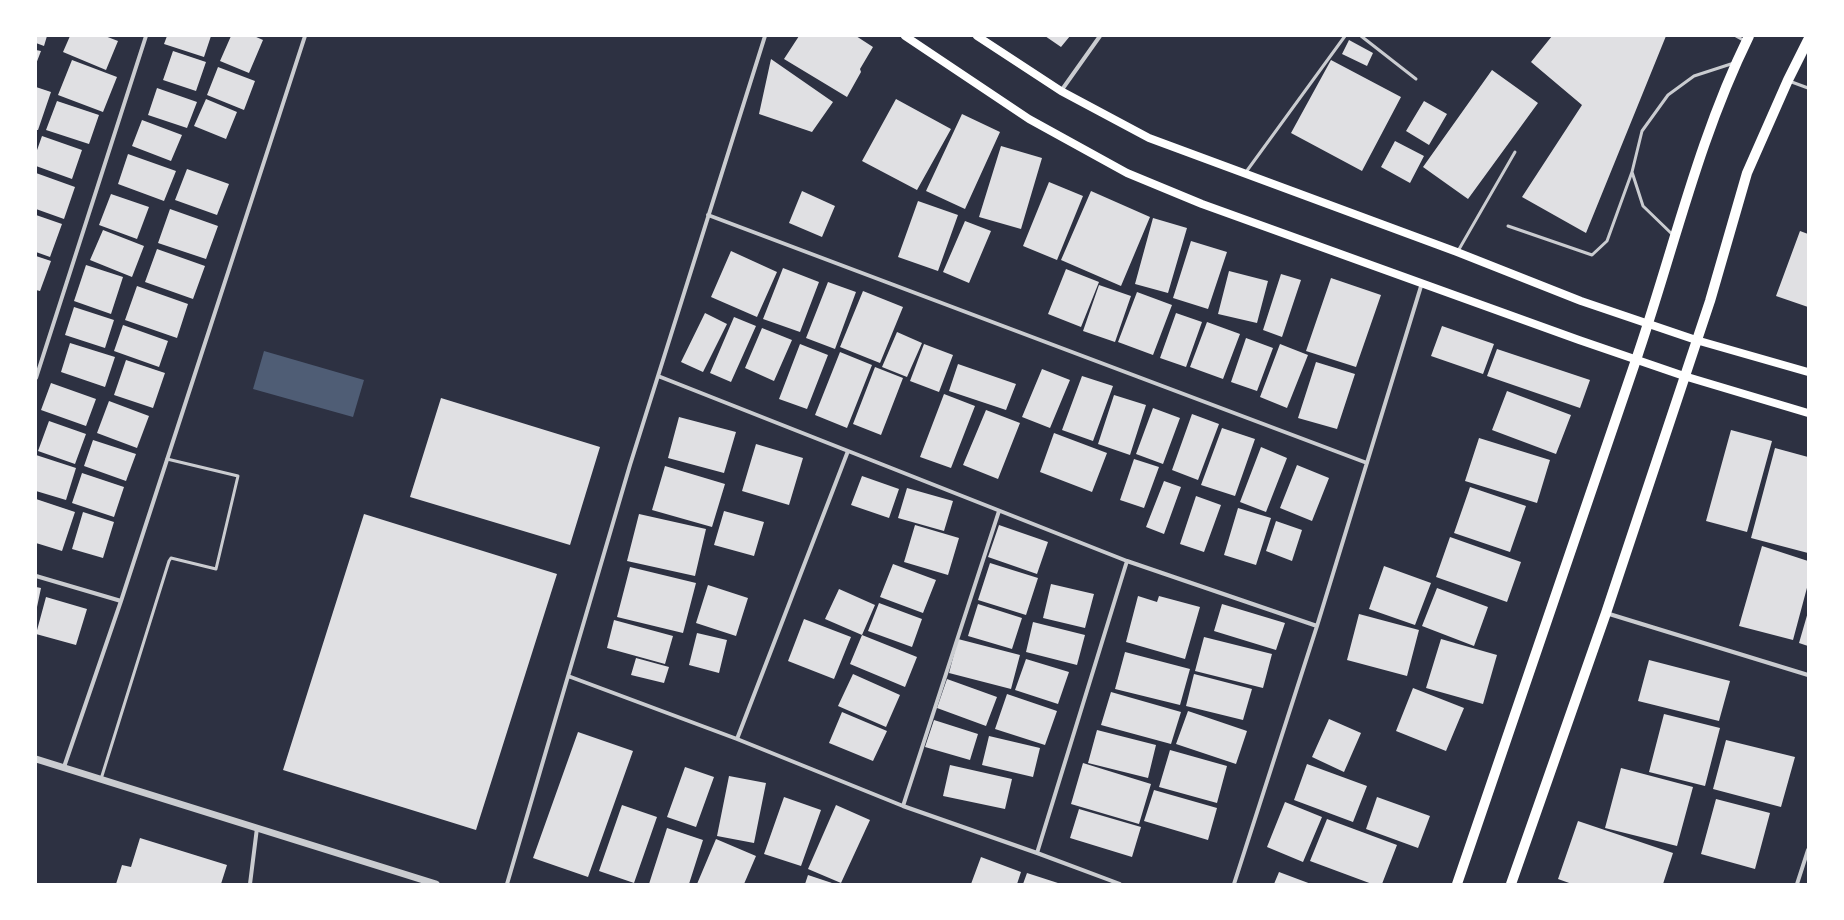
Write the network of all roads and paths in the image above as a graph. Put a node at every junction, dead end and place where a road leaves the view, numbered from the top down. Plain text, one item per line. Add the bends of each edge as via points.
1 (146, 36) edge
2 (305, 36) edge
3 (765, 36) edge
4 (905, 36) edge
5 (977, 36) edge
6 (1100, 36) edge
7 (1345, 36) edge
8 (1361, 36) edge
9 (1736, 36) edge
10 (1748, 39) edge
11 (1808, 40) edge
12 (1737, 61) junction
13 (1416, 79) dead end
14 (1788, 80) junction
15 (1808, 88) edge
16 (1061, 91) junction
17 (1515, 152) dead end
18 (1632, 172) junction
19 (1245, 173) junction
20 (708, 215) junction
21 (1508, 226) dead end
22 (1674, 236) junction
23 (1457, 252) junction
24 (1422, 283) junction
25 (1648, 324) junction
26 (1696, 340) junction
27 (1636, 360) junction
28 (1808, 372) edge
29 (658, 376) junction
30 (1684, 376) junction
31 (36, 378) edge
32 (1808, 412) edge
33 (848, 451) junction
34 (167, 459) junction
35 (1367, 463) junction
36 (999, 511) junction
37 (1127, 561) junction
38 (36, 576) edge
39 (121, 601) junction
40 (1606, 613) junction
41 (1317, 626) junction
42 (1808, 675) edge
43 (568, 676) junction
44 (737, 739) junction
45 (36, 759) edge
46 (64, 767) junction
47 (101, 779) junction
48 (903, 806) junction
49 (257, 828) junction
50 (1808, 850) edge
51 (1037, 853) junction
52 (250, 884) edge
53 (436, 884) edge
54 (508, 884) edge
55 (1120, 884) edge
56 (1234, 884) edge
57 (1457, 884) edge
58 (1511, 884) edge
59 (1797, 884) edge

1 - 31 street
2 - 34 street
3 - 20 street
4 - 24 main road via 1029,119 1128,173 1202,204
5 - 16 main road
6 - 16 street
7 - 19 lane
8 - 13 lane
9 - 10 lane
10 - 12 main road
11 - 14 main road
12 - 18 lane via 1694,76 1668,95 1642,131
12 - 22 main road via 1701,151
14 - 15 lane
14 - 26 main road via 1747,174
16 - 19 main road via 1149,138
17 - 23 lane
18 - 21 lane via 1607,241 1592,255
18 - 22 lane via 1643,206
19 - 23 main road
20 - 29 street
20 - 35 street
22 - 25 main road
23 - 25 main road via 1581,301
24 - 27 main road
24 - 35 street
25 - 26 main road
25 - 27 main road
26 - 28 main road
26 - 30 main road
27 - 30 main road
27 - 57 main road
29 - 33 street
29 - 43 street
30 - 32 main road
30 - 40 main road
33 - 36 street
33 - 44 street
34 - 39 street
34 - 47 lane via 238,476 216,569 178,559 171,558 169,561
35 - 41 street
36 - 37 street
36 - 48 street
37 - 41 street
37 - 51 street
38 - 39 street
39 - 46 street
40 - 42 street
40 - 58 main road
41 - 56 street
43 - 44 street
43 - 54 street
44 - 48 street
45 - 46 street
46 - 47 street
47 - 49 street
48 - 51 street
49 - 52 street
49 - 53 street
50 - 59 street
51 - 55 street

